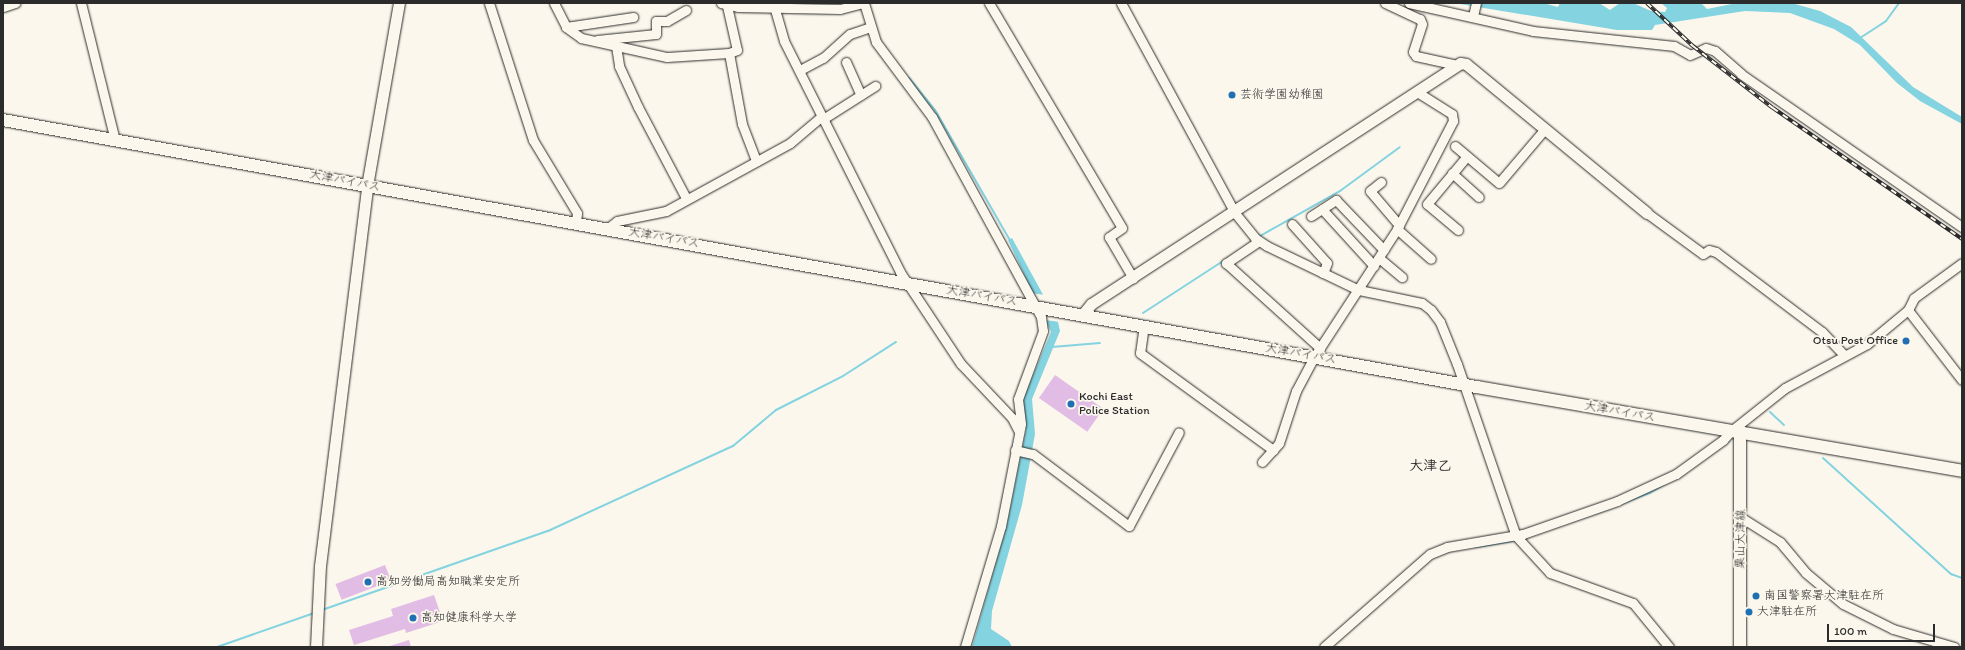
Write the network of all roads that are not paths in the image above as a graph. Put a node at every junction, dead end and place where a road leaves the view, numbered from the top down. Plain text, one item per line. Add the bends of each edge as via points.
1 (15, 3) edge
2 (81, 3) edge
3 (399, 3) edge
4 (489, 3) edge
5 (554, 3) edge
6 (863, 3) edge
7 (989, 3) edge
8 (1121, 3) edge
9 (1385, 3) edge
10 (1409, 3) edge
11 (724, 4) edge
12 (774, 6) junction
13 (3, 7) edge
14 (686, 10) dead end
15 (1474, 10) edge
16 (633, 17) dead end
17 (566, 27) junction
18 (870, 27) junction
19 (594, 40) junction
20 (616, 46) junction
21 (729, 53) junction
22 (846, 62) dead end
23 (1457, 65) junction
24 (800, 70) junction
25 (875, 86) dead end
26 (1417, 92) junction
27 (861, 95) junction
28 (822, 117) junction
29 (3, 120) edge
30 (1544, 130) junction
31 (115, 140) junction
32 (1455, 146) dead end
33 (1466, 156) junction
34 (756, 161) junction
35 (1452, 173) junction
36 (1381, 182) dead end
37 (367, 186) junction
38 (1479, 197) dead end
39 (686, 198) junction
40 (1322, 209) junction
41 (1235, 213) junction
42 (1647, 213) joint
43 (1311, 216) dead end
44 (576, 222) junction
45 (1292, 224) dead end
46 (1398, 227) junction
47 (1962, 227) edge
48 (608, 228) junction
49 (1458, 230) dead end
50 (1259, 241) junction
51 (1379, 258) junction
52 (1431, 259) dead end
53 (1962, 262) edge
54 (1323, 273) junction
55 (1402, 277) dead end
56 (1133, 278) junction
57 (906, 283) junction
58 (1359, 290) junction
59 (1035, 306) junction
60 (1908, 310) junction
61 (1083, 314) junction
62 (1144, 325) junction
63 (1317, 352) junction
64 (1844, 355) junction
65 (1962, 380) edge
66 (1464, 385) junction
67 (1735, 431) junction
68 (1019, 432) junction
69 (1179, 432) dead end
70 (1273, 450) junction
71 (1018, 451) junction
72 (1262, 462) dead end
73 (1962, 471) edge
74 (1742, 518) junction
75 (1516, 536) junction
76 (316, 647) edge
77 (965, 647) edge
78 (1324, 647) edge
79 (1668, 647) edge
80 (1740, 647) edge
81 (1954, 647) edge

1 - 13 street
2 - 31 street
3 - 37 street
4 - 44 street via 533,140 577,212
5 - 17 street
6 - 12 street via 840,9
6 - 18 street
7 - 56 street via 1122,228 1109,237
8 - 41 street
9 - 23 street via 1420,19 1422,24 1414,52 1416,56
10 - 15 street
11 - 12 street
11 - 21 street via 737,50
12 - 24 street via 784,41
14 - 19 street via 668,21 656,21 656,34
15 - 47 street via 1534,31 1674,46 1690,55 1706,48 1715,51 1741,74
16 - 17 street
17 - 19 street via 581,38
18 - 24 street via 850,34 823,58
18 - 59 street via 876,42 932,117
19 - 20 street
20 - 21 street via 680,58
20 - 39 street via 619,66
21 - 34 street via 742,124
22 - 27 street
23 - 26 street
23 - 30 street via 1466,64
24 - 28 street
25 - 27 street
26 - 41 street
26 - 46 street via 1452,114 1453,121
27 - 28 street
28 - 34 street via 790,142
28 - 57 street
29 - 31 main road, 大津バイパス
30 - 33 street via 1499,183
30 - 42 street
31 - 37 main road, 大津バイパス
32 - 33 street
33 - 35 street
34 - 39 street
35 - 38 street
35 - 49 street via 1426,204
36 - 46 street via 1370,191
37 - 44 main road, 大津バイパス
37 - 76 street via 320,566
39 - 48 street via 666,211 617,221
40 - 43 street
40 - 51 street
40 - 51 street via 1336,200
41 - 50 street
41 - 56 street
42 - 64 street via 1703,254 1709,250 1716,252 1822,332
44 - 48 main road, 大津バイパス
45 - 54 street via 1327,263
46 - 51 street
46 - 52 street
48 - 57 main road, 大津バイパス
50 - 54 street
50 - 63 street via 1226,263
51 - 55 street
51 - 58 street
53 - 60 street via 1914,298
54 - 58 street
56 - 61 street via 1091,304
57 - 59 main road, 大津バイパス
57 - 68 street via 961,364 1012,418
58 - 63 street
58 - 66 street via 1422,303 1431,310 1440,322
59 - 61 main road, 大津バイパス
59 - 68 street via 1041,317 1042,331 1018,398
60 - 64 street via 1867,344
60 - 65 street
61 - 62 main road, 大津バイパス
62 - 63 main road, 大津バイパス
62 - 70 street via 1140,352
63 - 66 main road, 大津バイパス
63 - 70 street via 1296,391 1279,443
64 - 67 street via 1785,388
66 - 67 main road, 大津バイパス
66 - 75 street
67 - 73 main road, 大津バイパス
67 - 74 main road, 栗山大津線
67 - 75 street via 1688,466 1646,490
68 - 71 street
69 - 71 street via 1129,526 1033,454
70 - 72 street
71 - 77 street via 1001,526
74 - 80 main road, 栗山大津線
74 - 81 street via 1780,542 1806,573 1843,604 1893,629
75 - 78 street via 1447,547 1430,554
75 - 79 street via 1550,573 1633,603

